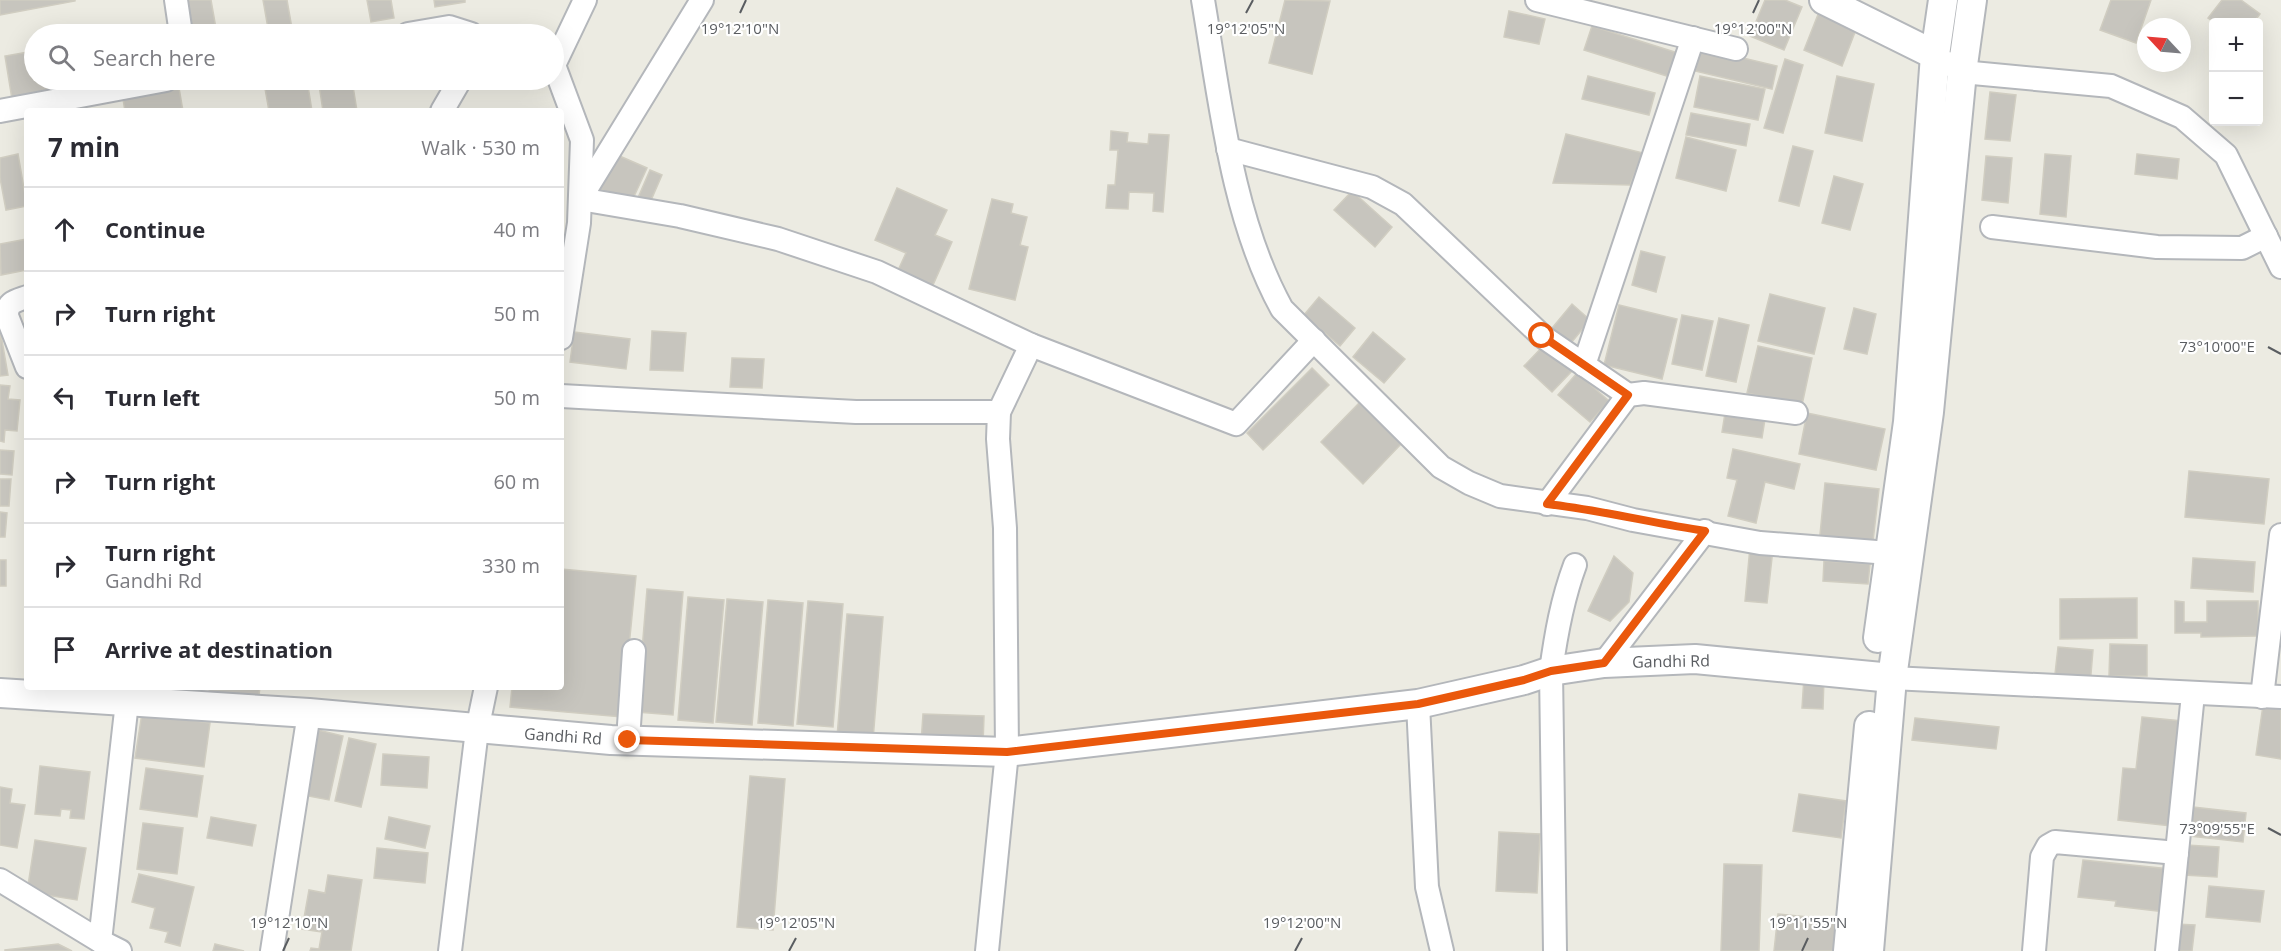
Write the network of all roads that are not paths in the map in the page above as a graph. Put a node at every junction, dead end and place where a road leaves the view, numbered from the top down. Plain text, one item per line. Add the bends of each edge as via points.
1 (176, 0) edge
2 (585, 0) edge
3 (702, 0) edge
4 (1203, 0) edge
5 (1537, 0) edge
6 (1824, 0) edge
7 (1943, 0) edge
8 (1972, 0) edge
9 (180, 24) edge
10 (1693, 38) junction
11 (564, 44) edge
12 (1736, 48) dead end
13 (1935, 55) junction
14 (1962, 72) junction
15 (134, 90) edge
16 (454, 90) edge
17 (563, 90) edge
18 (95, 102) edge
19 (32, 108) edge
20 (444, 108) edge
21 (24, 109) edge
22 (0, 111) edge
23 (1228, 149) junction
24 (580, 199) junction
25 (1992, 227) dead end
26 (2266, 236) junction
27 (2281, 267) edge
28 (24, 298) edge
29 (4, 308) edge
30 (564, 319) edge
31 (1314, 340) junction
32 (1031, 345) junction
33 (24, 359) edge
34 (1584, 365) junction
35 (1628, 395) junction
36 (564, 396) edge
37 (999, 412) junction
38 (1796, 413) dead end
39 (1547, 504) junction
40 (1705, 531) junction
41 (2281, 535) edge
42 (1889, 553) junction
43 (1575, 565) dead end
44 (634, 651) dead end
45 (1604, 663) junction
46 (1551, 671) junction
47 (1883, 677) junction
48 (485, 690) edge
49 (29, 691) edge
50 (0, 693) edge
51 (2193, 694) junction
52 (2271, 697) edge
53 (127, 702) junction
54 (1418, 704) junction
55 (309, 714) junction
56 (477, 730) junction
57 (628, 740) junction
58 (1007, 752) junction
59 (2177, 853) junction
60 (0, 880) edge
61 (110, 946) edge
62 (272, 951) edge
63 (450, 951) edge
64 (987, 951) edge
65 (1442, 951) edge
66 (1555, 951) edge
67 (1848, 951) edge
68 (1869, 951) edge
69 (2034, 951) edge
70 (2167, 951) edge

1 - 9 street
2 - 11 street
3 - 24 street
4 - 23 street
5 - 10 street
6 - 13 street
7 - 13 street
8 - 14 street
10 - 12 street
10 - 34 street
13 - 14 street
13 - 42 street via 1908,422
14 - 26 street via 2111,86 2182,117 2226,155
14 - 47 street via 1929,412
15 - 18 street
16 - 20 street
17 - 24 street via 582,140
18 - 19 street
21 - 22 street
23 - 31 street via 1256,257 1267,282 1282,309
23 - 34 street via 1372,187 1403,204 1542,336
24 - 30 street
24 - 32 street via 680,216 778,239 878,272
25 - 26 street via 2157,247 2242,248
26 - 27 street
28 - 29 street
29 - 33 street
31 - 32 street via 1236,424
31 - 39 street via 1441,467 1500,496
32 - 37 street
34 - 35 street
35 - 38 street via 1644,393
35 - 39 street
36 - 37 street via 856,412
37 - 58 street via 1005,528
39 - 40 street
40 - 42 street via 1760,543
40 - 45 street
41 - 52 street
42 - 47 street
43 - 46 street via 1556,629
44 - 57 street
45 - 46 street, Gandhi Rd
45 - 47 street, Gandhi Rd via 1695,659
46 - 54 street, Gandhi Rd
46 - 66 street
47 - 51 street
47 - 67 street
47 - 68 street
48 - 56 street
49 - 50 street, Gandhi Rd
49 - 53 street, Gandhi Rd
51 - 52 street
51 - 59 street
53 - 55 street, Gandhi Rd
53 - 61 street
54 - 58 street, Gandhi Rd
54 - 65 street via 1427,887
55 - 56 street, Gandhi Rd
55 - 62 street
56 - 57 street, Gandhi Rd
56 - 63 street
57 - 58 street, Gandhi Rd
58 - 64 street
59 - 69 street via 2055,842 2048,846 2042,856
59 - 70 street
60 - 61 street

